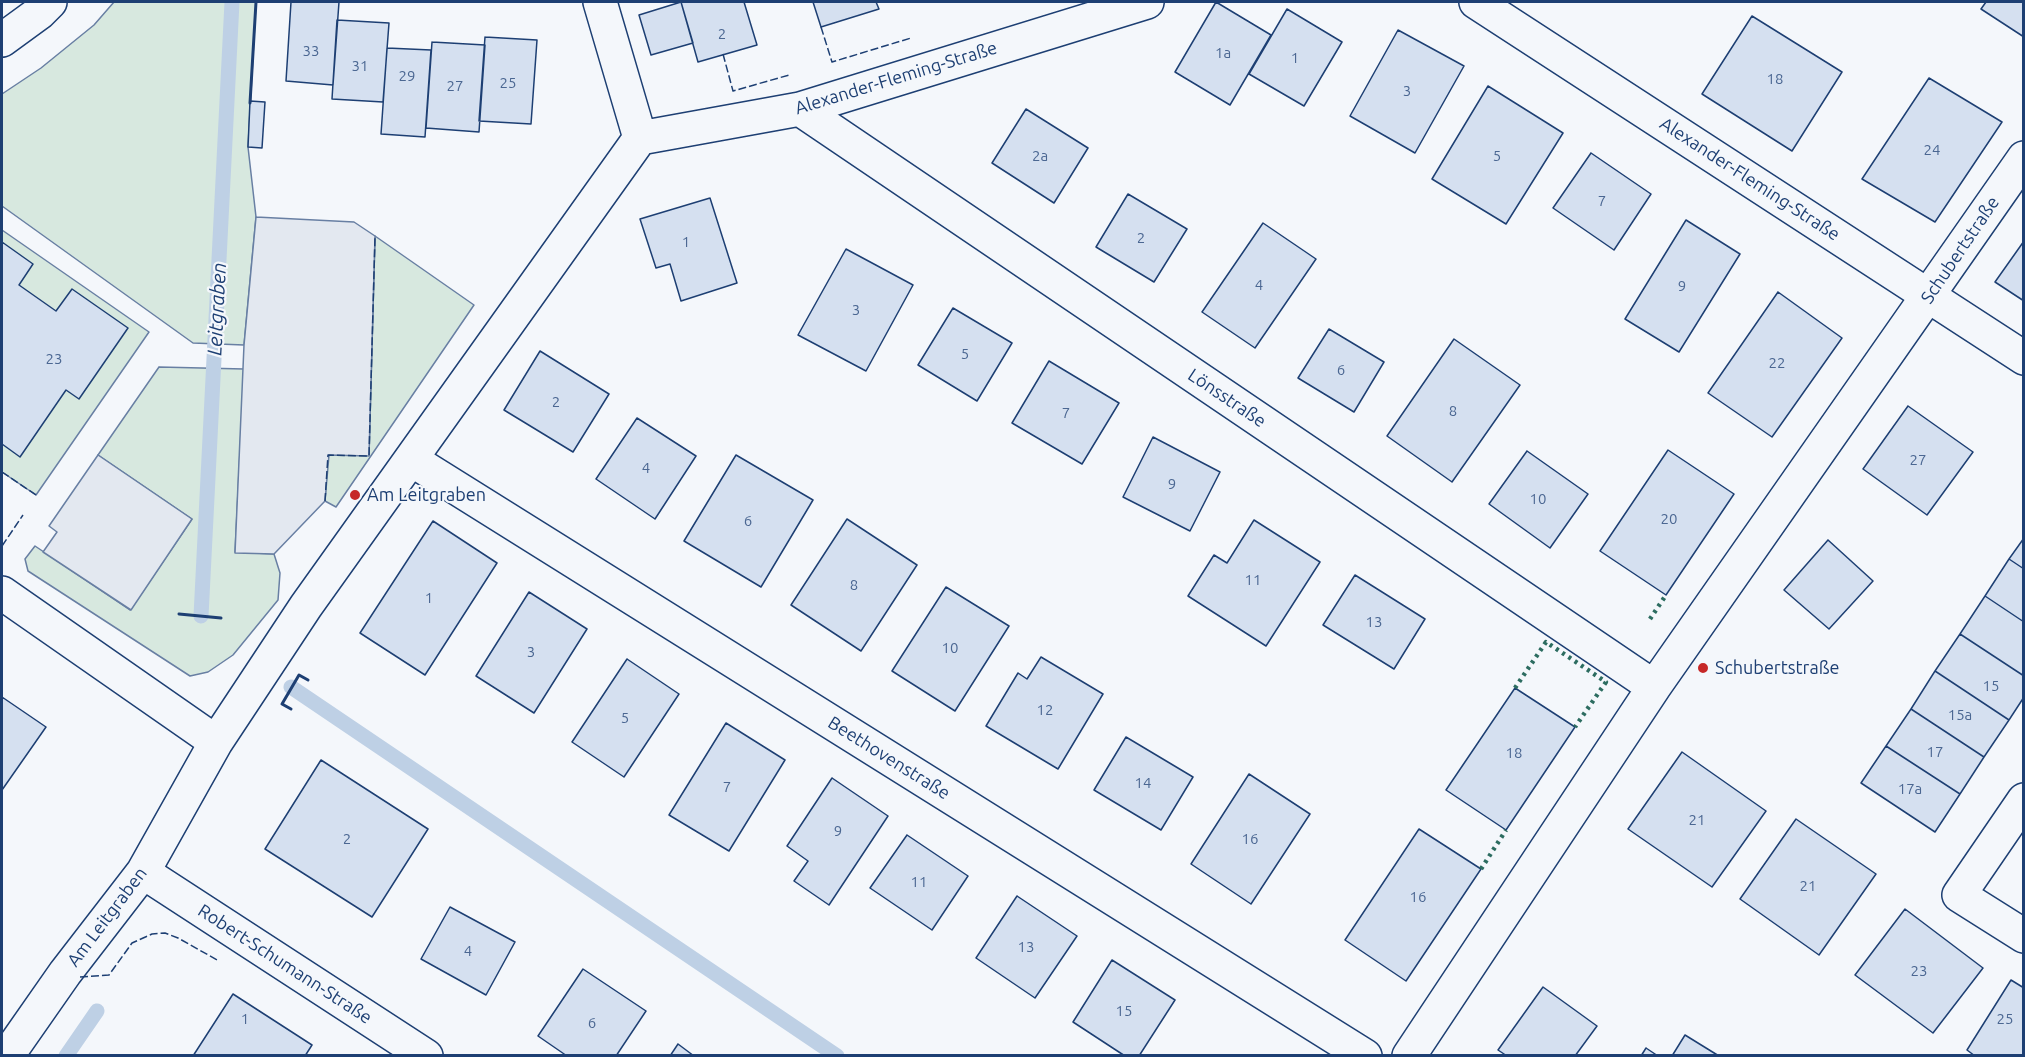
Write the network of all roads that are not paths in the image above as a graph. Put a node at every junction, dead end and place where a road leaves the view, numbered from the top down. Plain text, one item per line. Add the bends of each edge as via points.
1 (50, 2) edge
2 (600, 2) edge
3 (1147, 2) edge
4 (1476, 2) edge
5 (2, 40) edge
6 (800, 109) junction
7 (640, 138) junction
8 (2024, 158) edge
9 (1929, 296) junction
10 (2024, 358) edge
11 (412, 460) junction
12 (2, 592) edge
13 (1654, 687) junction
14 (216, 742) junction
15 (2024, 800) edge
16 (144, 872) junction
17 (2024, 936) edge
18 (7, 1056) edge
19 (426, 1056) edge
20 (1365, 1056) edge
21 (1409, 1056) edge

1 - 5 street
2 - 7 street
3 - 6 street, Alexander-Fleming-Straße
4 - 9 street, Alexander-Fleming-Straße
6 - 7 street, Alexander-Fleming-Straße
6 - 13 street, Lönsstraße
7 - 11 street, Am Leitgraben
8 - 9 street, Schubertstraße
9 - 10 street, Alexander-Fleming-Straße
9 - 13 street, Schubertstraße
11 - 14 street, Am Leitgraben via 306,606
11 - 20 street, Beethovenstraße
12 - 14 street
13 - 21 street, Schubertstraße
14 - 16 street, Am Leitgraben
15 - 17 street via 1959,896
16 - 18 street, Am Leitgraben via 65,973
16 - 19 street, Robert-Schumann-Straße

